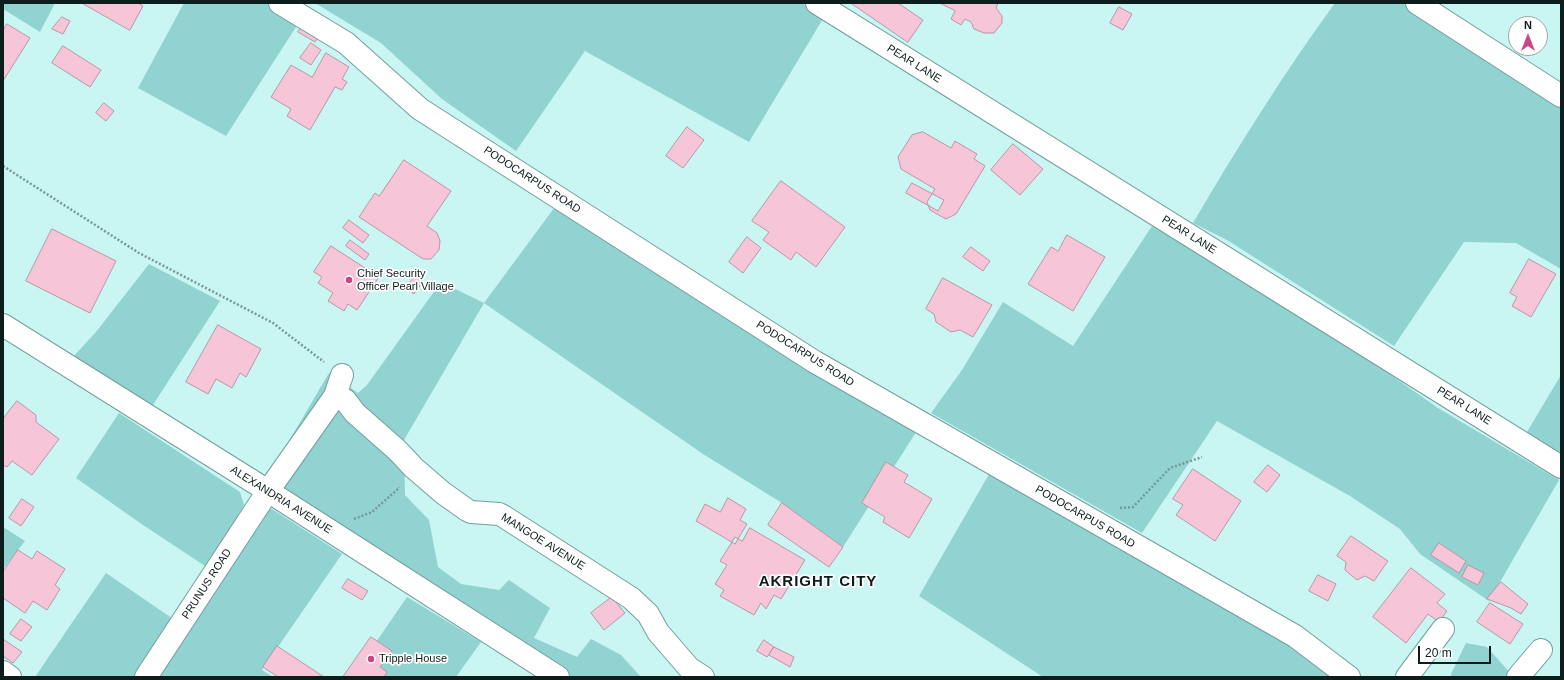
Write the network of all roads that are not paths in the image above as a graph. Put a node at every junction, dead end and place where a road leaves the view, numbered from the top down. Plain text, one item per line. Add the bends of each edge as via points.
1 (280, 3) edge
2 (817, 3) edge
3 (1417, 3) edge
4 (1561, 96) edge
5 (3, 325) edge
6 (342, 375) road end
7 (335, 396) junction
8 (1561, 467) edge
9 (268, 491) junction
10 (1443, 629) dead end
11 (1541, 650) dead end
12 (3, 672) edge
13 (10, 677) edge
14 (146, 677) edge
15 (558, 677) edge
16 (703, 677) edge
17 (1349, 677) edge
18 (1407, 677) edge
19 (1518, 677) edge

1 - 17 street, PODOCARPUS ROAD via 346,43 420,109 815,362 1295,636
2 - 8 street, PEAR LANE
3 - 4 street
5 - 9 street, ALEXANDRIA AVENUE
6 - 7 street, PRUNUS ROAD
7 - 9 street, PRUNUS ROAD
7 - 16 street, MANGOE AVENUE via 345,400 414,468 467,510 504,516 631,598 648,614 658,632 689,668
9 - 14 street, PRUNUS ROAD
9 - 15 street, ALEXANDRIA AVENUE
10 - 18 street
11 - 19 street
12 - 13 street

